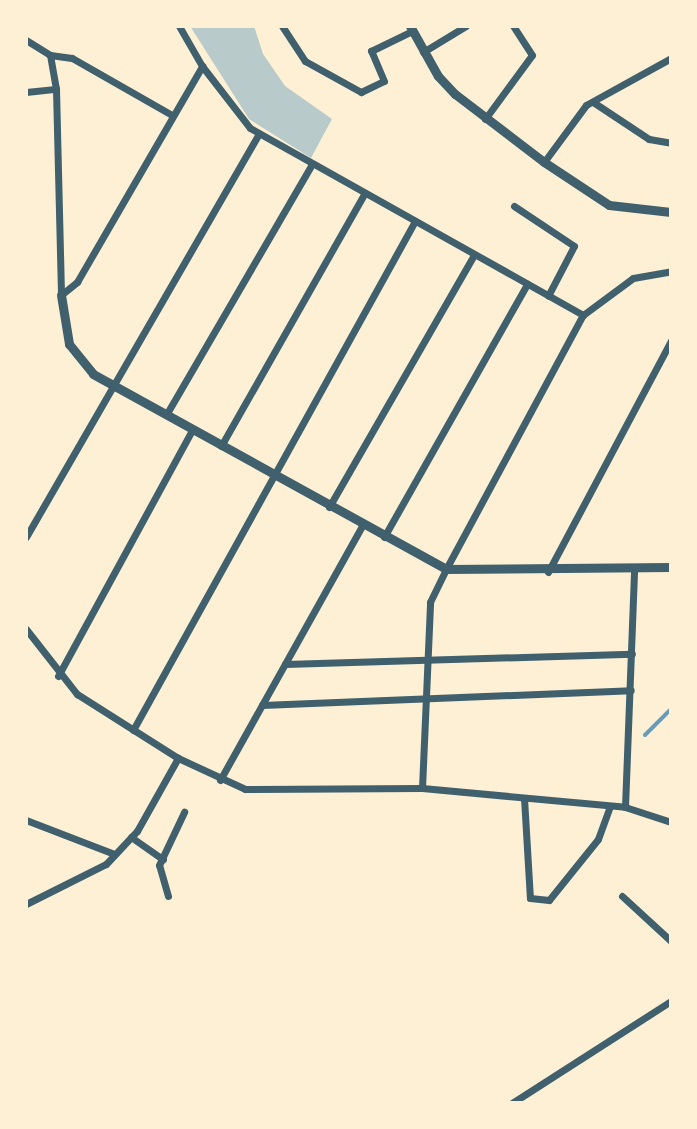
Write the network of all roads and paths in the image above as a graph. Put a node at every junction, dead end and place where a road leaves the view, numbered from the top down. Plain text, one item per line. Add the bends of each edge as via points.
1 (179, 26) edge
2 (282, 26) edge
3 (466, 26) edge
4 (513, 26) edge
5 (411, 28) edge
6 (26, 40) edge
7 (423, 52) junction
8 (50, 55) junction
9 (671, 58) edge
10 (202, 66) junction
11 (56, 89) junction
12 (26, 92) edge
13 (593, 102) junction
14 (172, 115) junction
15 (485, 119) junction
16 (259, 134) junction
17 (671, 143) edge
18 (544, 162) junction
19 (312, 164) junction
20 (365, 193) junction
21 (514, 206) dead end
22 (671, 212) edge
23 (415, 221) junction
24 (474, 255) junction
25 (671, 271) edge
26 (527, 284) junction
27 (61, 295) junction
28 (548, 296) junction
29 (583, 315) junction
30 (671, 341) edge
31 (113, 385) junction
32 (166, 415) junction
33 (192, 430) junction
34 (221, 446) junction
35 (274, 476) junction
36 (329, 507) junction
37 (362, 526) junction
38 (26, 537) edge
39 (383, 538) junction
40 (671, 567) edge
41 (446, 569) junction
42 (634, 569) junction
43 (548, 572) junction
44 (26, 629) edge
45 (632, 654) junction
46 (426, 662) junction
47 (285, 664) junction
48 (58, 676) junction
49 (631, 690) junction
50 (426, 696) junction
51 (262, 705) junction
52 (133, 730) junction
53 (178, 758) junction
54 (220, 780) junction
55 (422, 788) junction
56 (524, 798) junction
57 (610, 806) junction
58 (625, 807) junction
59 (184, 812) dead end
60 (26, 820) edge
61 (671, 822) edge
62 (131, 837) junction
63 (114, 854) junction
64 (163, 859) junction
65 (168, 896) dead end
66 (622, 896) dead end
67 (26, 904) edge
68 (671, 941) edge
69 (671, 1001) edge
70 (512, 1103) edge

1 - 10 street
2 - 5 street via 305,61 361,92 384,81 371,51
3 - 7 street
4 - 15 street via 532,55
5 - 7 street
6 - 8 street
7 - 15 street via 438,76
8 - 11 street
8 - 14 street via 72,58
9 - 13 street
10 - 14 street
10 - 16 street
11 - 12 street
11 - 27 street
13 - 17 street via 649,139
13 - 18 street
14 - 27 street via 77,282
15 - 18 street
16 - 19 street
16 - 31 street
18 - 22 street via 609,205
19 - 20 street
19 - 32 street
20 - 23 street
20 - 34 street
21 - 28 street via 574,246
23 - 24 street
23 - 35 street
24 - 26 street
24 - 36 street
25 - 29 street via 633,278
26 - 28 street
26 - 39 street
27 - 31 street via 69,344 93,374
28 - 29 street
29 - 41 street
30 - 43 street
31 - 32 street
31 - 38 street
32 - 33 street
33 - 34 street
33 - 48 street
34 - 35 street
35 - 36 street
35 - 52 street
36 - 37 street
37 - 39 street
37 - 47 street
39 - 41 street
40 - 42 street
41 - 43 street
41 - 46 street via 430,602
42 - 43 street
42 - 45 street
44 - 48 street
45 - 46 street
45 - 49 street
46 - 47 street
46 - 50 street
47 - 51 street
48 - 52 street
49 - 50 street
49 - 58 street
50 - 51 street
50 - 55 street
51 - 54 street
52 - 53 street
53 - 54 street
53 - 62 street
54 - 55 street via 260,790
55 - 56 street
56 - 57 street
56 - 57 street via 530,898 549,900 598,839
57 - 58 street
58 - 61 street
59 - 64 street
60 - 63 street
62 - 63 street
62 - 64 street
63 - 67 street via 106,864
64 - 65 street via 160,879
66 - 68 street
69 - 70 street

